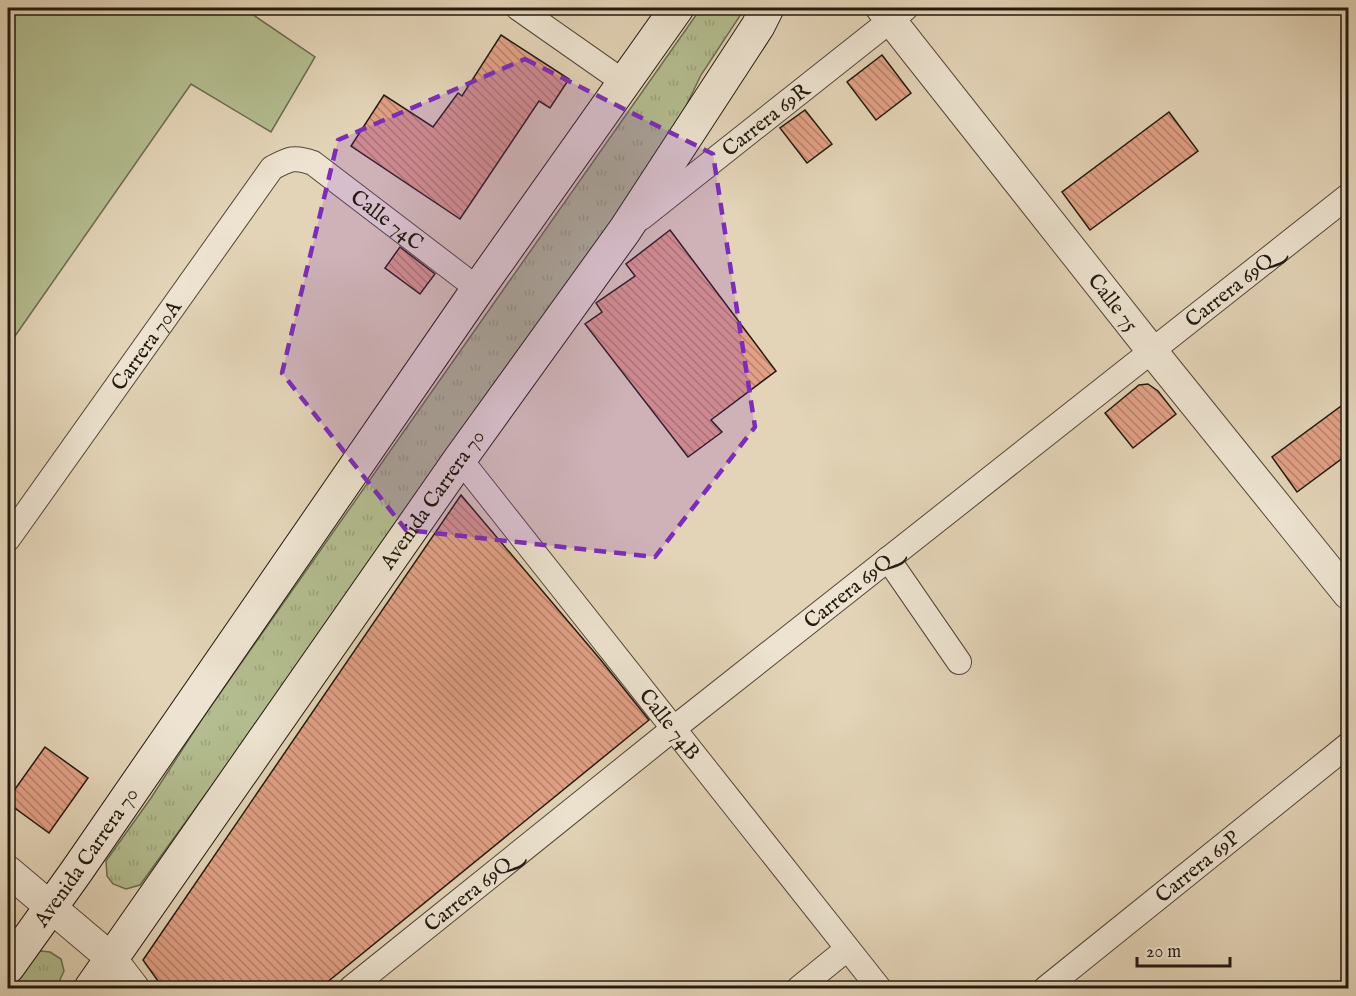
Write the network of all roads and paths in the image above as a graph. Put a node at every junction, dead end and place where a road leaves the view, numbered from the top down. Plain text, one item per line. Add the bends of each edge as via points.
1 (518, 8) edge
2 (677, 8) edge
3 (767, 8) edge
4 (892, 12) edge
5 (625, 83) junction
6 (292, 158) joint
7 (1348, 196) edge
8 (625, 230) junction
9 (478, 290) junction
10 (1152, 351) junction
11 (460, 459) junction
12 (8, 540) edge
13 (888, 560) junction
14 (1348, 594) edge
15 (959, 662) dead end
16 (673, 729) junction
17 (1348, 745) edge
18 (8, 870) edge
19 (51, 906) junction
20 (848, 949) junction
21 (111, 958) junction
22 (8, 967) edge
23 (91, 988) edge
24 (134, 988) edge
25 (351, 988) edge
26 (799, 988) edge
27 (879, 988) edge
28 (1046, 988) edge

1 - 5 street
2 - 5 main road, Avenida Carrera 70
3 - 8 main road, Avenida Carrera 70
4 - 8 street, Carrera 69R
4 - 10 street, Calle 75
5 - 9 main road, Avenida Carrera 70
6 - 9 street, Calle 74C via 313,163
6 - 12 street, Carrera 70A via 272,168
7 - 10 street, Carrera 69Q
8 - 11 main road, Avenida Carrera 70
9 - 19 main road, Avenida Carrera 70
10 - 13 street, Carrera 69Q
10 - 14 street, Calle 75
11 - 16 street, Calle 74B
11 - 21 main road, Avenida Carrera 70
13 - 15 street
13 - 16 street, Carrera 69Q
16 - 20 street, Calle 74B
16 - 25 street, Carrera 69Q
17 - 28 street, Carrera 69P
18 - 19 street
19 - 21 street
19 - 22 main road, Avenida Carrera 70
20 - 26 street
20 - 27 street, Calle 74B
21 - 23 main road, Avenida Carrera 70
21 - 24 street

